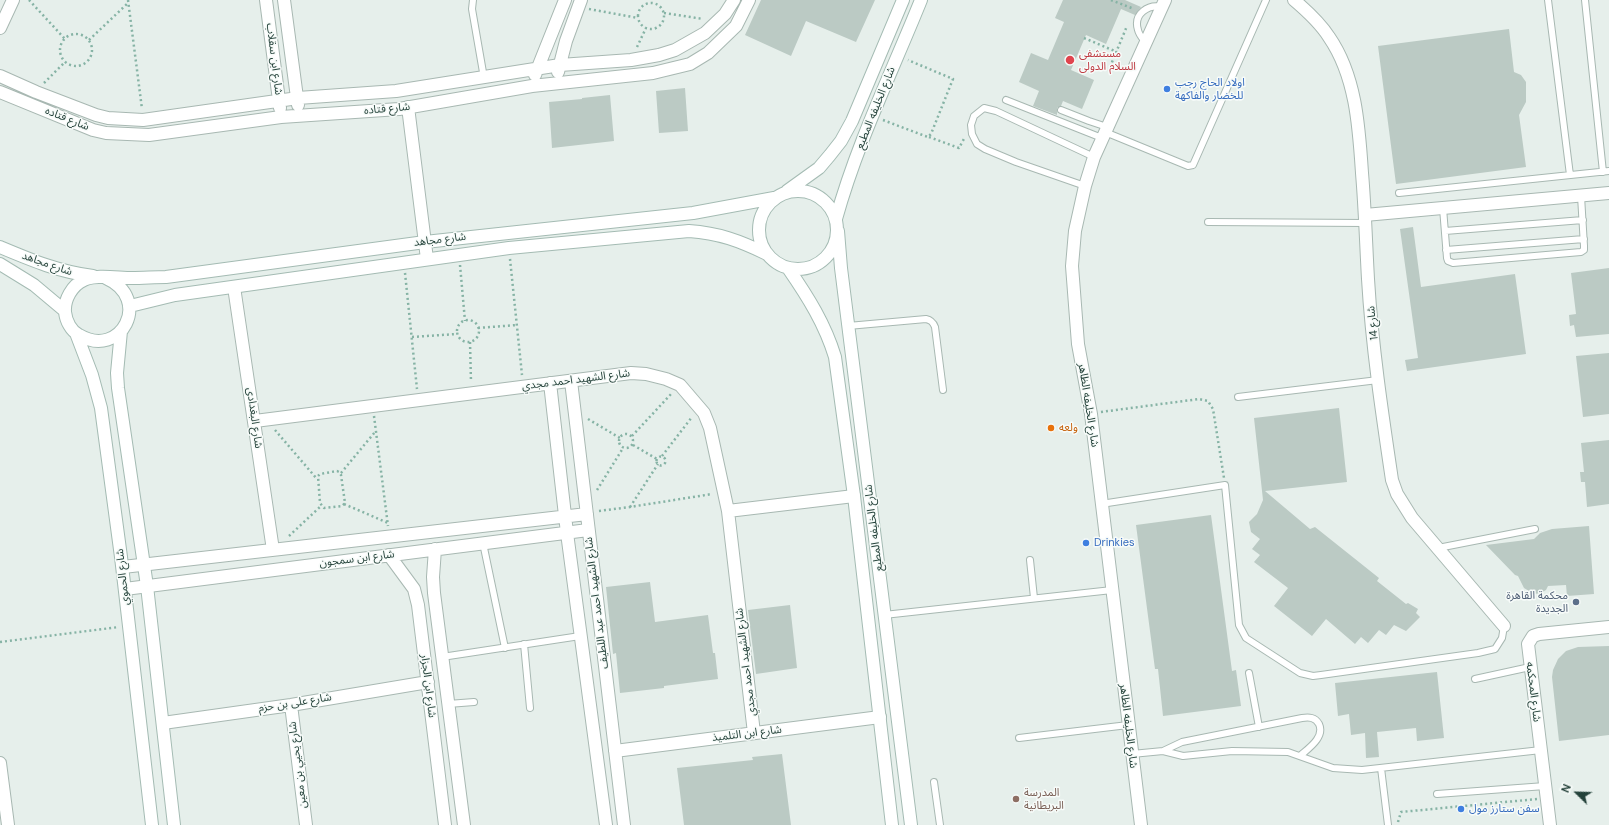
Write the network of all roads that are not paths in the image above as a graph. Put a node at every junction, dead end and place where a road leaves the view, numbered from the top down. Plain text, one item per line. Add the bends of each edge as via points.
1 (13, 0) edge
2 (266, 0) edge
3 (284, 0) edge
4 (473, 0) edge
5 (565, 0) edge
6 (734, 0) edge
7 (750, 0) edge
8 (903, 0) edge
9 (921, 0) edge
10 (1266, 0) edge
11 (1294, 0) edge
12 (1548, 0) edge
13 (1585, 0) edge
14 (580, 3) edge
15 (1164, 3) edge
16 (0, 28) edge
17 (1146, 43) junction
18 (560, 65) junction
19 (536, 69) junction
20 (0, 76) edge
21 (484, 78) junction
22 (556, 83) junction
23 (532, 86) junction
24 (415, 88) junction
25 (396, 91) junction
26 (0, 92) edge
27 (298, 98) junction
28 (1006, 100) dead end
29 (279, 101) junction
30 (408, 108) junction
31 (1061, 110) dead end
32 (300, 116) junction
33 (281, 117) junction
34 (1105, 133) junction
35 (1094, 157) junction
36 (1606, 172) edge
37 (1570, 175) junction
38 (1085, 186) junction
39 (786, 192) junction
40 (1398, 193) dead end
41 (1609, 193) edge
42 (1581, 196) junction
43 (774, 198) junction
44 (1443, 208) junction
45 (836, 219) junction
46 (1366, 219) junction
47 (1583, 220) junction
48 (1208, 222) dead end
49 (838, 231) junction
50 (1445, 231) junction
51 (1584, 239) junction
52 (425, 242) junction
53 (0, 247) edge
54 (1446, 250) junction
55 (767, 254) junction
56 (427, 259) junction
57 (0, 264) edge
58 (788, 268) junction
59 (101, 277) junction
60 (234, 287) junction
61 (130, 306) junction
62 (65, 312) junction
63 (848, 326) junction
64 (121, 331) junction
65 (76, 334) junction
66 (1378, 380) junction
67 (571, 381) junction
68 (550, 383) junction
69 (943, 390) dead end
70 (1238, 397) dead end
71 (860, 412) junction
72 (844, 414) junction
73 (260, 420) junction
74 (854, 496) junction
75 (1101, 504) junction
76 (586, 511) junction
77 (728, 511) junction
78 (566, 517) junction
79 (1535, 528) dead end
80 (588, 530) junction
81 (567, 533) junction
82 (483, 543) junction
83 (1438, 548) junction
84 (435, 549) junction
85 (273, 550) junction
86 (389, 555) junction
87 (1030, 560) dead end
88 (144, 565) junction
89 (123, 568) junction
90 (147, 586) junction
91 (125, 588) junction
92 (1112, 590) junction
93 (1034, 598) junction
94 (884, 615) junction
95 (1504, 626) joint
96 (1609, 627) edge
97 (580, 636) junction
98 (524, 644) junction
99 (505, 648) junction
100 (442, 657) junction
101 (1530, 667) junction
102 (1249, 673) dead end
103 (1475, 679) dead end
104 (428, 682) junction
105 (474, 702) dead end
106 (291, 704) junction
107 (448, 704) junction
108 (530, 708) dead end
109 (880, 717) junction
110 (162, 723) junction
111 (1128, 725) junction
112 (1259, 727) junction
113 (754, 733) junction
114 (1019, 738) dead end
115 (1541, 750) junction
116 (615, 751) junction
117 (1163, 751) junction
118 (1132, 754) junction
119 (1301, 756) junction
120 (0, 763) edge
121 (1381, 768) junction
122 (934, 782) dead end
123 (1546, 792) junction
124 (1437, 794) dead end
125 (8, 825) edge
126 (152, 825) edge
127 (174, 825) edge
128 (306, 825) edge
129 (445, 825) edge
130 (464, 825) edge
131 (606, 825) edge
132 (624, 825) edge
133 (892, 825) edge
134 (911, 825) edge
135 (940, 825) edge
136 (1141, 825) edge
137 (1388, 825) edge
138 (1550, 825) edge

1 - 16 street
2 - 29 street, شارع ابن سقلاب
3 - 27 street, شارع ابن سقلاب
4 - 21 lane via 472,8
5 - 19 street
6 - 18 street, شارع قتاده via 719,21 705,33 676,50 631,60
7 - 22 street, شارع قتاده via 736,26 708,53 690,64 653,73
8 - 39 street, شارع الخليفه المطيع via 852,121 841,141 819,168
9 - 45 street, شارع الخليفه المطيع via 873,116
10 - 34 lane via 1193,165 1188,166
11 - 46 street, شارع 14 via 1313,16 1330,37 1344,66 1359,123
12 - 37 lane
13 - 36 lane
14 - 18 street
15 - 17 street, شارع الخليفه الظاهر
15 - 17 lane via 1149,7 1139,16 1138,31
17 - 34 street, شارع الخليفه الظاهر
18 - 19 street, شارع قتاده
18 - 22 street
19 - 21 street, شارع قتاده
19 - 23 street
20 - 29 street, شارع قتاده via 108,118 144,120
21 - 24 street, شارع قتاده
22 - 23 street, شارع قتاده
23 - 30 street, شارع قتاده
24 - 25 street, شارع قتاده
24 - 30 street
25 - 27 street, شارع قتاده
25 - 30 street
26 - 33 street, شارع قتاده via 81,126 114,133 149,135
27 - 29 street, شارع قتاده
27 - 32 street, شارع ابن سقلاب
28 - 34 lane
29 - 33 street, شارع ابن سقلاب
30 - 32 street, شارع قتاده
30 - 52 street
31 - 34 lane via 1089,122
32 - 33 street, شارع قتاده
34 - 35 street, شارع الخليفه الظاهر
35 - 38 street, شارع الخليفه الظاهر
35 - 38 lane via 984,108 974,116 971,125 977,144 985,149
36 - 37 lane
37 - 40 lane
38 - 75 street, شارع الخليفه الظاهر via 1075,231 1072,266 1078,344 1091,414
39 - 43 street
39 - 45 street via 811,192 831,207
41 - 42 street
42 - 44 street
42 - 47 lane
43 - 52 street, شارع مجاهد via 693,213
43 - 55 street via 760,218 758,231
44 - 46 street
44 - 50 lane
45 - 49 street
46 - 48 lane
46 - 66 street, شارع 14 via 1368,279
47 - 50 lane
47 - 51 lane
49 - 58 street via 835,245 827,257 816,265 802,270
49 - 63 street, شارع الخليفه المطيع
50 - 54 lane
51 - 54 lane
51 - 54 lane via 1584,250 1581,252 1453,263 1448,261
52 - 56 street
52 - 59 street, شارع مجاهد via 166,277
53 - 59 street, شارع مجاهد via 70,273
55 - 56 street, شارع مجاهد via 721,235 689,231 509,248
55 - 58 street
56 - 60 street, شارع مجاهد
57 - 62 street, شارع مجاهد via 34,285
58 - 72 street, شارع الخليفه المطيع via 821,319 829,337 835,357
59 - 61 street via 115,282 122,288
59 - 62 street via 84,280 73,288 67,299
60 - 61 street, شارع مجاهد via 160,298
60 - 73 street, شارع البغدادى
61 - 64 street via 128,320
62 - 65 street
63 - 69 lane via 926,319 933,322
63 - 71 street, شارع الخليفه المطيع
64 - 65 street via 111,339 99,342 87,340
64 - 88 street, شارع الحموي via 118,388
65 - 89 street, شارع الحموي via 102,408
66 - 70 lane
66 - 83 street, شارع 14 via 1392,480 1397,494 1412,518
67 - 68 street, شارع الشهيد احمد مجدي
67 - 76 street, شارع الشهيد احمد عبد اللطيف
67 - 77 street, شارع الشهيد احمد مجدي via 630,373 646,374 680,385 700,407 710,428
68 - 73 street, شارع الشهيد احمد مجدي
68 - 78 street, شارع الشهيد احمد عبد اللطيف
71 - 72 street
71 - 94 street, شارع الخليفه المطيع
72 - 74 street, شارع الخليفه المطيع
73 - 85 street, شارع البغدادى
74 - 77 street
74 - 109 street, شارع الخليفه المطيع
75 - 92 street, شارع الخليفه الظاهر
75 - 95 lane via 1225,485 1239,626 1246,638 1300,673 1313,676 1478,653 1495,648 1502,638
76 - 78 street, شارع ابن سمجون
76 - 80 street, شارع الشهيد احمد عبد اللطيف
77 - 113 street, شارع الشهيد احمد مجدي
78 - 81 street, شارع الشهيد احمد عبد اللطيف
78 - 85 street, شارع ابن سمجون
79 - 83 lane
80 - 81 street, شارع ابن سمجون
80 - 116 street, شارع الشهيد احمد عبد اللطيف
81 - 82 street, شارع ابن سمجون
81 - 97 street, شارع الشهيد احمد عبد اللطيف
82 - 84 street, شارع ابن سمجون
82 - 99 lane
83 - 95 street, شارع 14
84 - 86 street, شارع ابن سمجون
84 - 100 street, شارع ابن الجزار via 432,577
85 - 88 street, شارع ابن سمجون
86 - 90 street, شارع ابن سمجون
86 - 104 street, شارع ابن الجزار via 414,589
87 - 93 lane
88 - 89 street, شارع ابن سمجون
88 - 90 street, شارع الحموي
89 - 91 street, شارع الحموي
90 - 91 street, شارع ابن سمجون
90 - 110 street, شارع الحموي
91 - 126 street, شارع الحموي
92 - 93 lane
92 - 111 street, شارع الخليفه الظاهر
93 - 94 lane
94 - 134 street, شارع الخليفه المطيع
96 - 101 street, شارع المحكمه via 1533,636 1527,647
97 - 98 lane
97 - 131 street, شارع الشهيد احمد عبد اللطيف
98 - 99 lane
98 - 108 lane
99 - 100 lane
100 - 107 street, شارع ابن الجزار
101 - 103 lane
101 - 115 street, شارع المحكمه
102 - 112 lane
104 - 106 street, شارع على بن حزم
104 - 129 street, شارع ابن الجزار
105 - 107 lane
106 - 110 street, شارع على بن حزم
106 - 128 street, شارع يحيي بن معين
107 - 130 street, شارع ابن الجزار
109 - 113 street, شارع ابن التلميذ
109 - 133 street, شارع الخليفه المطيع
110 - 127 street, شارع الحموي
111 - 114 lane
111 - 118 street, شارع الخليفه الظاهر
112 - 117 lane via 1182,742
112 - 119 lane via 1302,718 1311,717 1317,720 1320,727 1319,736
113 - 116 street, شارع ابن التلميذ
115 - 121 lane
115 - 123 street, شارع المحكمه
116 - 132 street, شارع الشهيد احمد عبد اللطيف
117 - 118 lane
117 - 119 lane via 1183,756 1232,751 1288,752
118 - 136 street, شارع الخليفه الظاهر
119 - 121 lane via 1333,768
120 - 125 street
121 - 137 lane
122 - 135 lane
123 - 124 lane
123 - 138 street, شارع المحكمه

